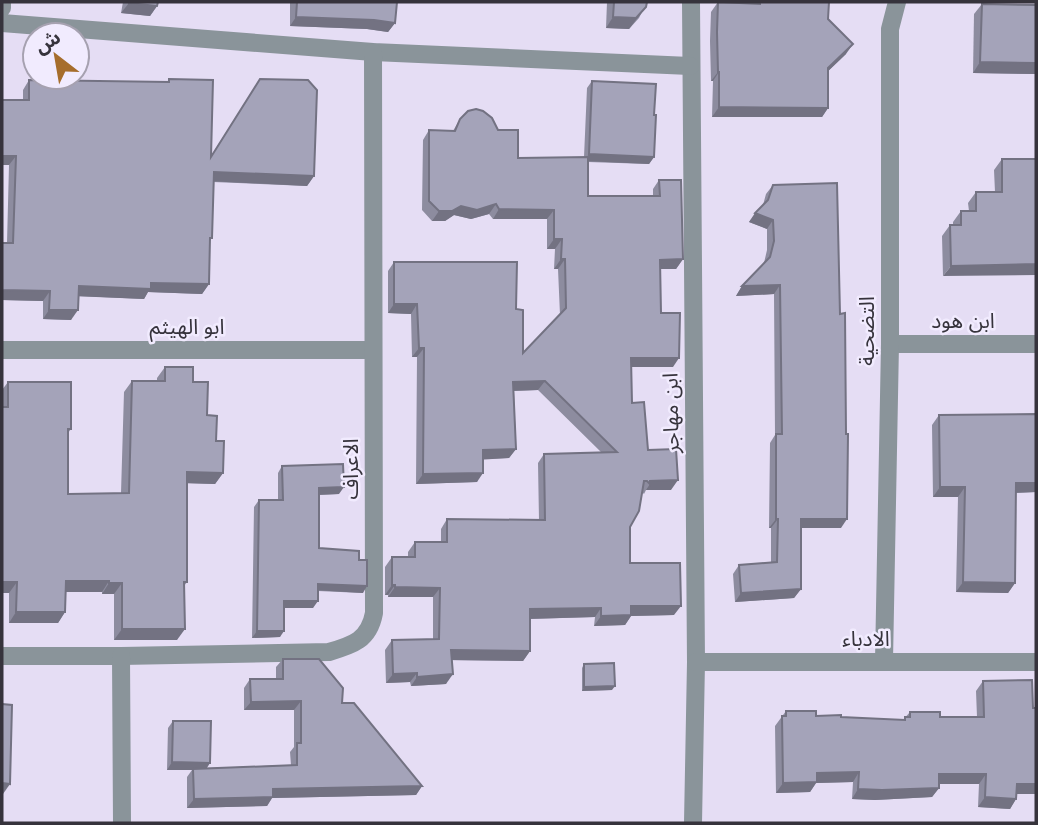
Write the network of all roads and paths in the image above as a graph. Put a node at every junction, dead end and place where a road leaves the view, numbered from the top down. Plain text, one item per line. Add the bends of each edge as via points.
1 (2, 2) edge
2 (691, 2) edge
3 (897, 2) edge
4 (2, 8) edge
5 (2, 23) edge
6 (373, 52) junction
7 (690, 66) junction
8 (890, 344) junction
9 (1036, 344) edge
10 (2, 350) edge
11 (373, 350) junction
12 (2, 656) edge
13 (121, 656) junction
14 (884, 661) junction
15 (696, 662) junction
16 (1036, 662) edge
17 (122, 823) edge
18 (693, 823) edge

1 - 4 street
2 - 7 street, ابن مهاجر
3 - 8 street, التضحية via 890,29
5 - 6 street
6 - 7 street
6 - 11 street, الاعراف
7 - 15 street, ابن مهاجر
8 - 9 street, ابن هود
8 - 14 street, التضحية
10 - 11 street, ابو الهيثم
11 - 13 street, الاعراف via 374,613 365,634 358,642 329,652
12 - 13 street, الاعراف
13 - 17 street
14 - 15 street, الادباء
14 - 16 street, الادباء
15 - 18 street, ابن مهاجر

